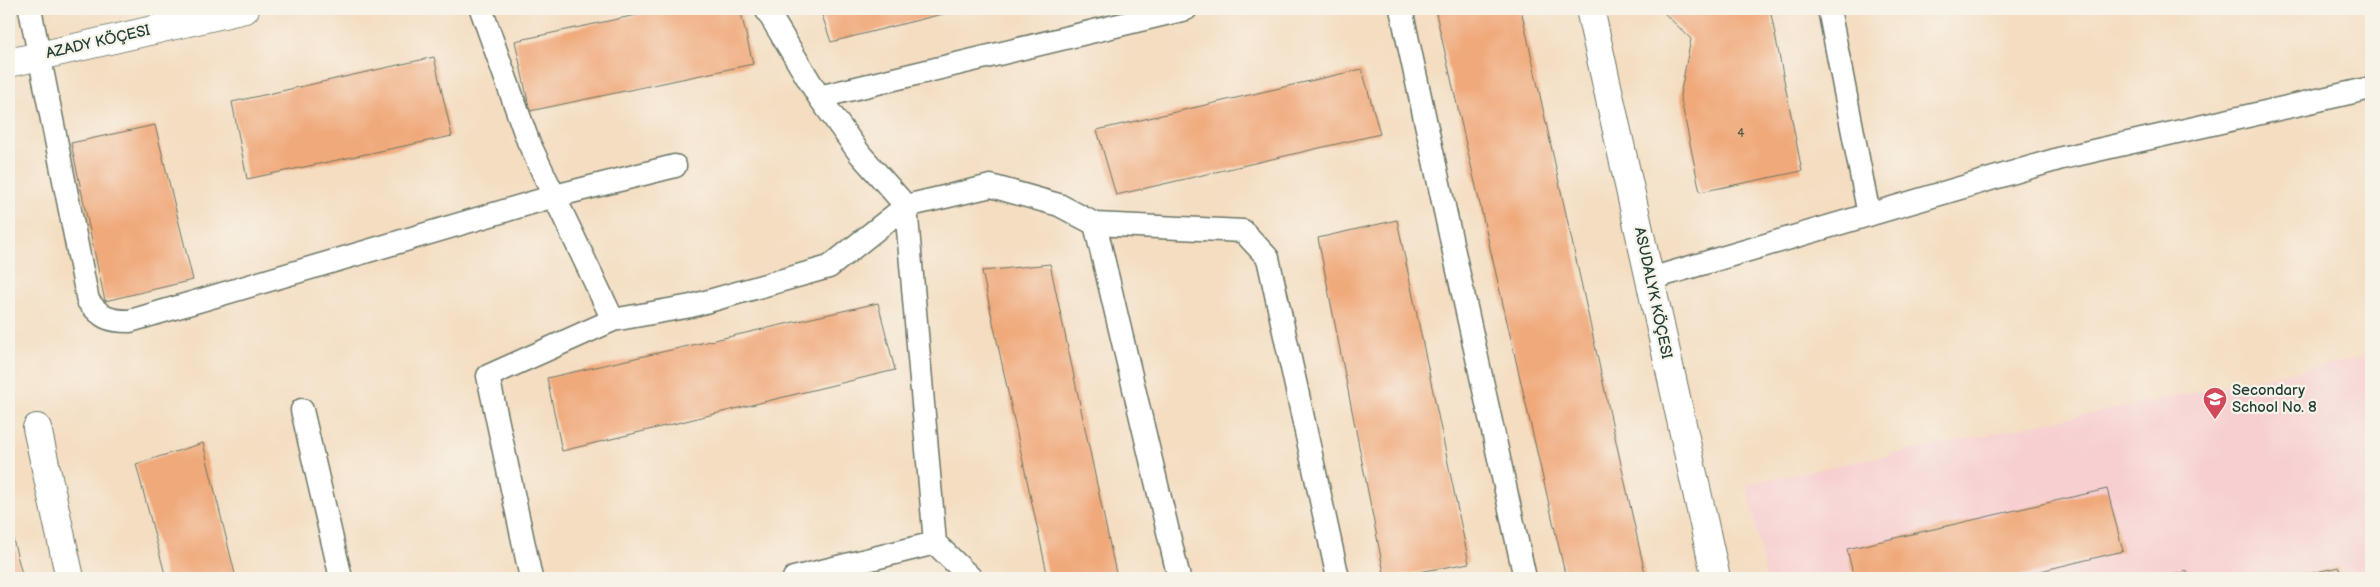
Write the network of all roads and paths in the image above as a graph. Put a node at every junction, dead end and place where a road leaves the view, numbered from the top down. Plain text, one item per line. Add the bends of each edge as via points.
1 (30, 9) edge
2 (245, 9) edge
3 (481, 9) edge
4 (766, 9) edge
5 (1186, 9) edge
6 (1401, 9) edge
7 (1590, 9) edge
8 (1829, 9) edge
9 (40, 56) junction
10 (9, 63) edge
11 (2371, 88) edge
12 (819, 97) junction
13 (675, 166) dead end
14 (556, 196) junction
15 (906, 206) junction
16 (1869, 215) junction
17 (1095, 224) junction
18 (1650, 279) junction
19 (612, 320) junction
20 (302, 410) dead end
21 (37, 428) dead end
22 (935, 542) junction
23 (70, 578) edge
24 (341, 578) edge
25 (530, 578) edge
26 (794, 578) edge
27 (971, 578) edge
28 (1179, 578) edge
29 (1338, 578) edge
30 (1524, 578) edge
31 (1716, 578) edge

1 - 9 lane
2 - 9 street, AZADY KÖÇESI
3 - 14 lane via 528,141
4 - 12 lane
5 - 12 lane
6 - 30 lane
7 - 18 street, ASUDALYK KÖÇESI
8 - 16 lane
9 - 10 street, AZADY KÖÇESI
9 - 14 lane via 88,302 101,316 115,321 130,321
11 - 16 lane via 2062,158
12 - 15 lane via 860,154
13 - 14 lane
14 - 19 lane
15 - 17 lane via 991,186 1060,206
15 - 19 lane via 829,267 691,306
15 - 22 lane
16 - 18 lane
17 - 28 lane
17 - 29 lane via 1244,231 1268,258
18 - 31 street, ASUDALYK KÖÇESI
19 - 25 lane via 488,376
20 - 24 lane
21 - 23 street
22 - 26 lane
22 - 27 lane

